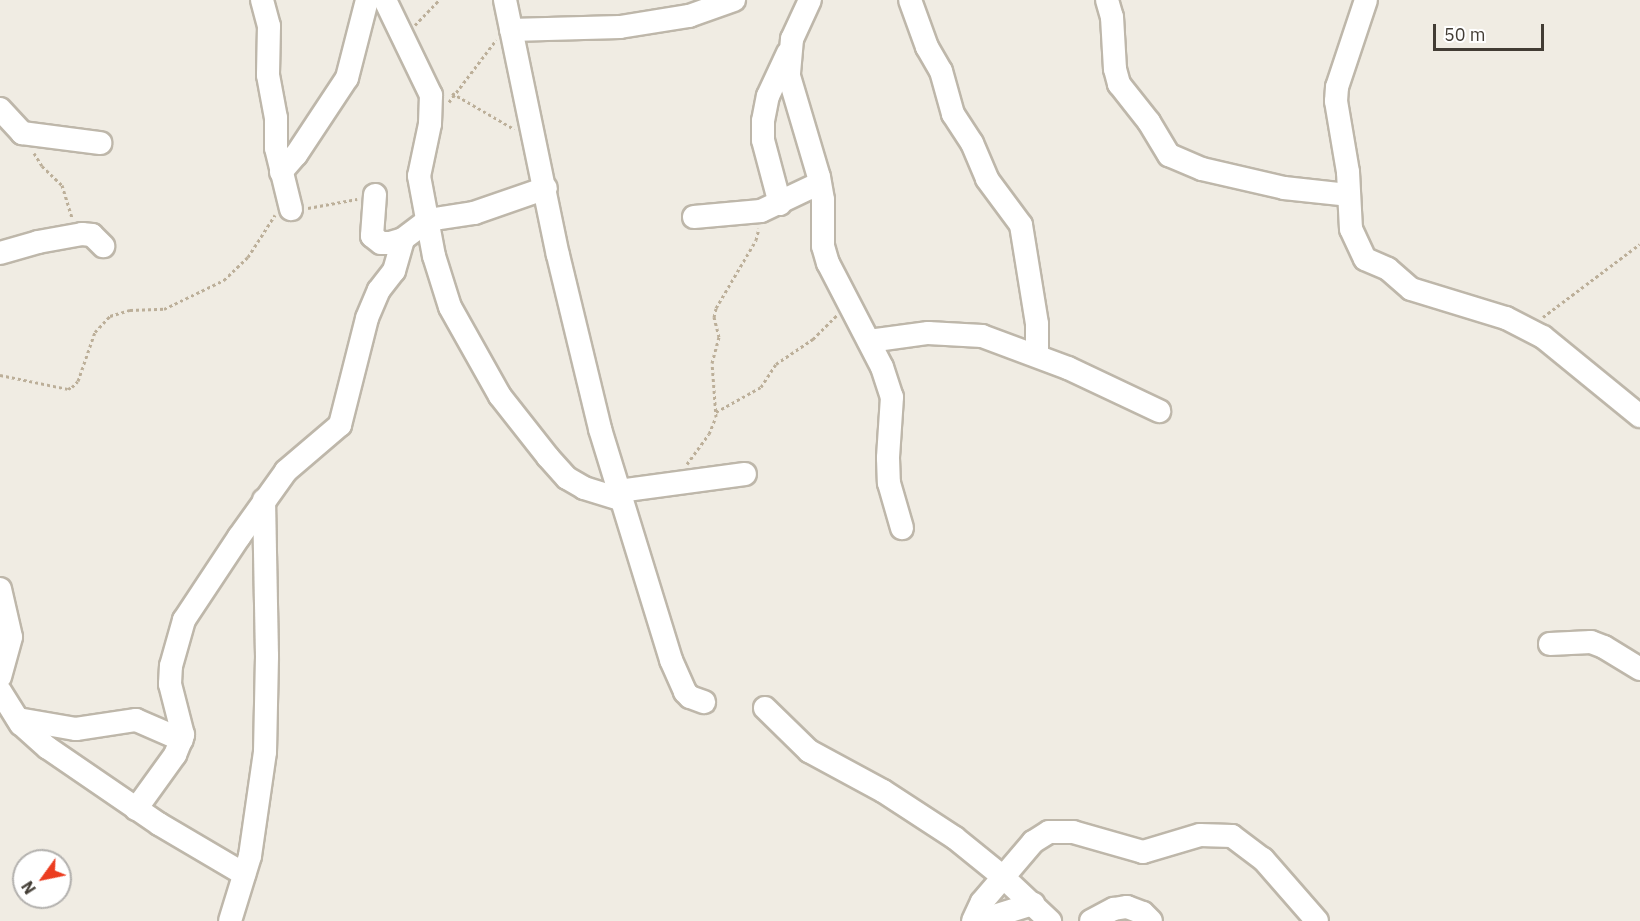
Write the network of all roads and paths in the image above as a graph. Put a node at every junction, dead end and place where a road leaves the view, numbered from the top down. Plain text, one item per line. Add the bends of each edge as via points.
1 (262, 0) edge
2 (367, 0) edge
3 (385, 0) edge
4 (439, 0) edge
5 (505, 0) edge
6 (734, 0) edge
7 (810, 0) edge
8 (910, 0) edge
9 (1366, 0) edge
10 (1112, 3) edge
11 (511, 26) junction
12 (404, 37) junction
13 (789, 50) junction
14 (425, 79) junction
15 (454, 94) junction
16 (0, 110) edge
17 (29, 135) junction
18 (534, 138) junction
19 (100, 143) dead end
20 (281, 172) junction
21 (820, 183) junction
22 (546, 188) junction
23 (375, 195) joint
24 (1348, 195) junction
25 (770, 207) junction
26 (291, 209) junction
27 (694, 217) dead end
28 (428, 220) junction
29 (76, 235) junction
30 (403, 239) junction
31 (1640, 244) edge
32 (103, 246) dead end
33 (0, 253) edge
34 (848, 303) junction
35 (1528, 330) junction
36 (869, 341) junction
37 (1037, 355) junction
38 (0, 375) edge
39 (1159, 411) dead end
40 (716, 412) junction
41 (1640, 416) edge
42 (745, 474) dead end
43 (674, 482) junction
44 (620, 495) junction
45 (264, 500) junction
46 (902, 528) dead end
47 (0, 589) edge
48 (1550, 644) dead end
49 (1640, 669) edge
50 (0, 677) edge
51 (0, 691) edge
52 (704, 702) dead end
53 (765, 708) dead end
54 (11, 719) edge
55 (182, 740) junction
56 (136, 809) junction
57 (244, 874) junction
58 (1002, 876) junction
59 (1033, 904) junction
60 (230, 921) edge
61 (973, 921) edge
62 (978, 921) edge
63 (1050, 921) edge
64 (1091, 921) edge
65 (1151, 921) edge
66 (1317, 921) edge

1 - 20 street via 269,26 268,75
2 - 20 street via 347,78
3 - 12 street
4 - 12 path
5 - 11 street
6 - 11 street via 689,16 620,27
7 - 13 street
8 - 37 street via 927,47 945,80 953,114 972,142 987,179 1021,225 1037,324
9 - 24 street via 1337,87
10 - 24 street via 1119,84 1169,155 1202,169 1284,188
11 - 15 path
11 - 18 street
12 - 14 street
13 - 21 street via 789,76
13 - 25 street via 768,96 763,121
14 - 15 path
14 - 28 street via 431,111 419,176
15 - 18 path
16 - 17 street via 17,130
17 - 19 street
17 - 29 path via 36,158 66,193
18 - 22 street
20 - 26 street
21 - 25 street
21 - 34 street via 823,246
22 - 28 street via 474,213
22 - 44 street via 579,343
23 - 26 path
23 - 30 street via 372,236 381,243
24 - 35 street via 1351,229 1369,263 1388,269 1411,289 1506,318
25 - 27 street
25 - 40 path via 714,317 719,337 712,363
26 - 38 path via 274,216 248,256 224,280 164,309 130,310 110,316 95,332 78,381 72,387
28 - 30 street
28 - 44 street via 434,256 450,307 500,396 567,478 584,488
29 - 32 street via 92,235
29 - 33 street
30 - 45 street via 394,270 379,290 367,318 340,425 292,465
31 - 35 path
34 - 36 street
34 - 40 path via 813,339 776,364 761,387
35 - 41 street via 1562,351
36 - 37 street via 927,333 982,336
36 - 46 street via 892,397 889,483
37 - 39 street
40 - 43 path via 709,434
42 - 43 street
43 - 44 street
44 - 52 street via 677,674 690,697
45 - 55 street via 184,620 170,675
45 - 57 street via 265,752
47 - 50 street via 10,637
48 - 49 street via 1591,642
51 - 54 street
53 - 58 street via 809,751 883,791 955,838
54 - 55 street via 76,729 135,720
54 - 56 street
55 - 56 street
56 - 57 street
57 - 60 street
58 - 59 street
58 - 61 street via 981,902
58 - 66 street via 1033,842 1049,832 1073,832 1143,852 1200,835 1220,834 1232,836 1263,860
59 - 62 street
59 - 63 street
64 - 65 street via 1114,909 1127,908 1143,913

